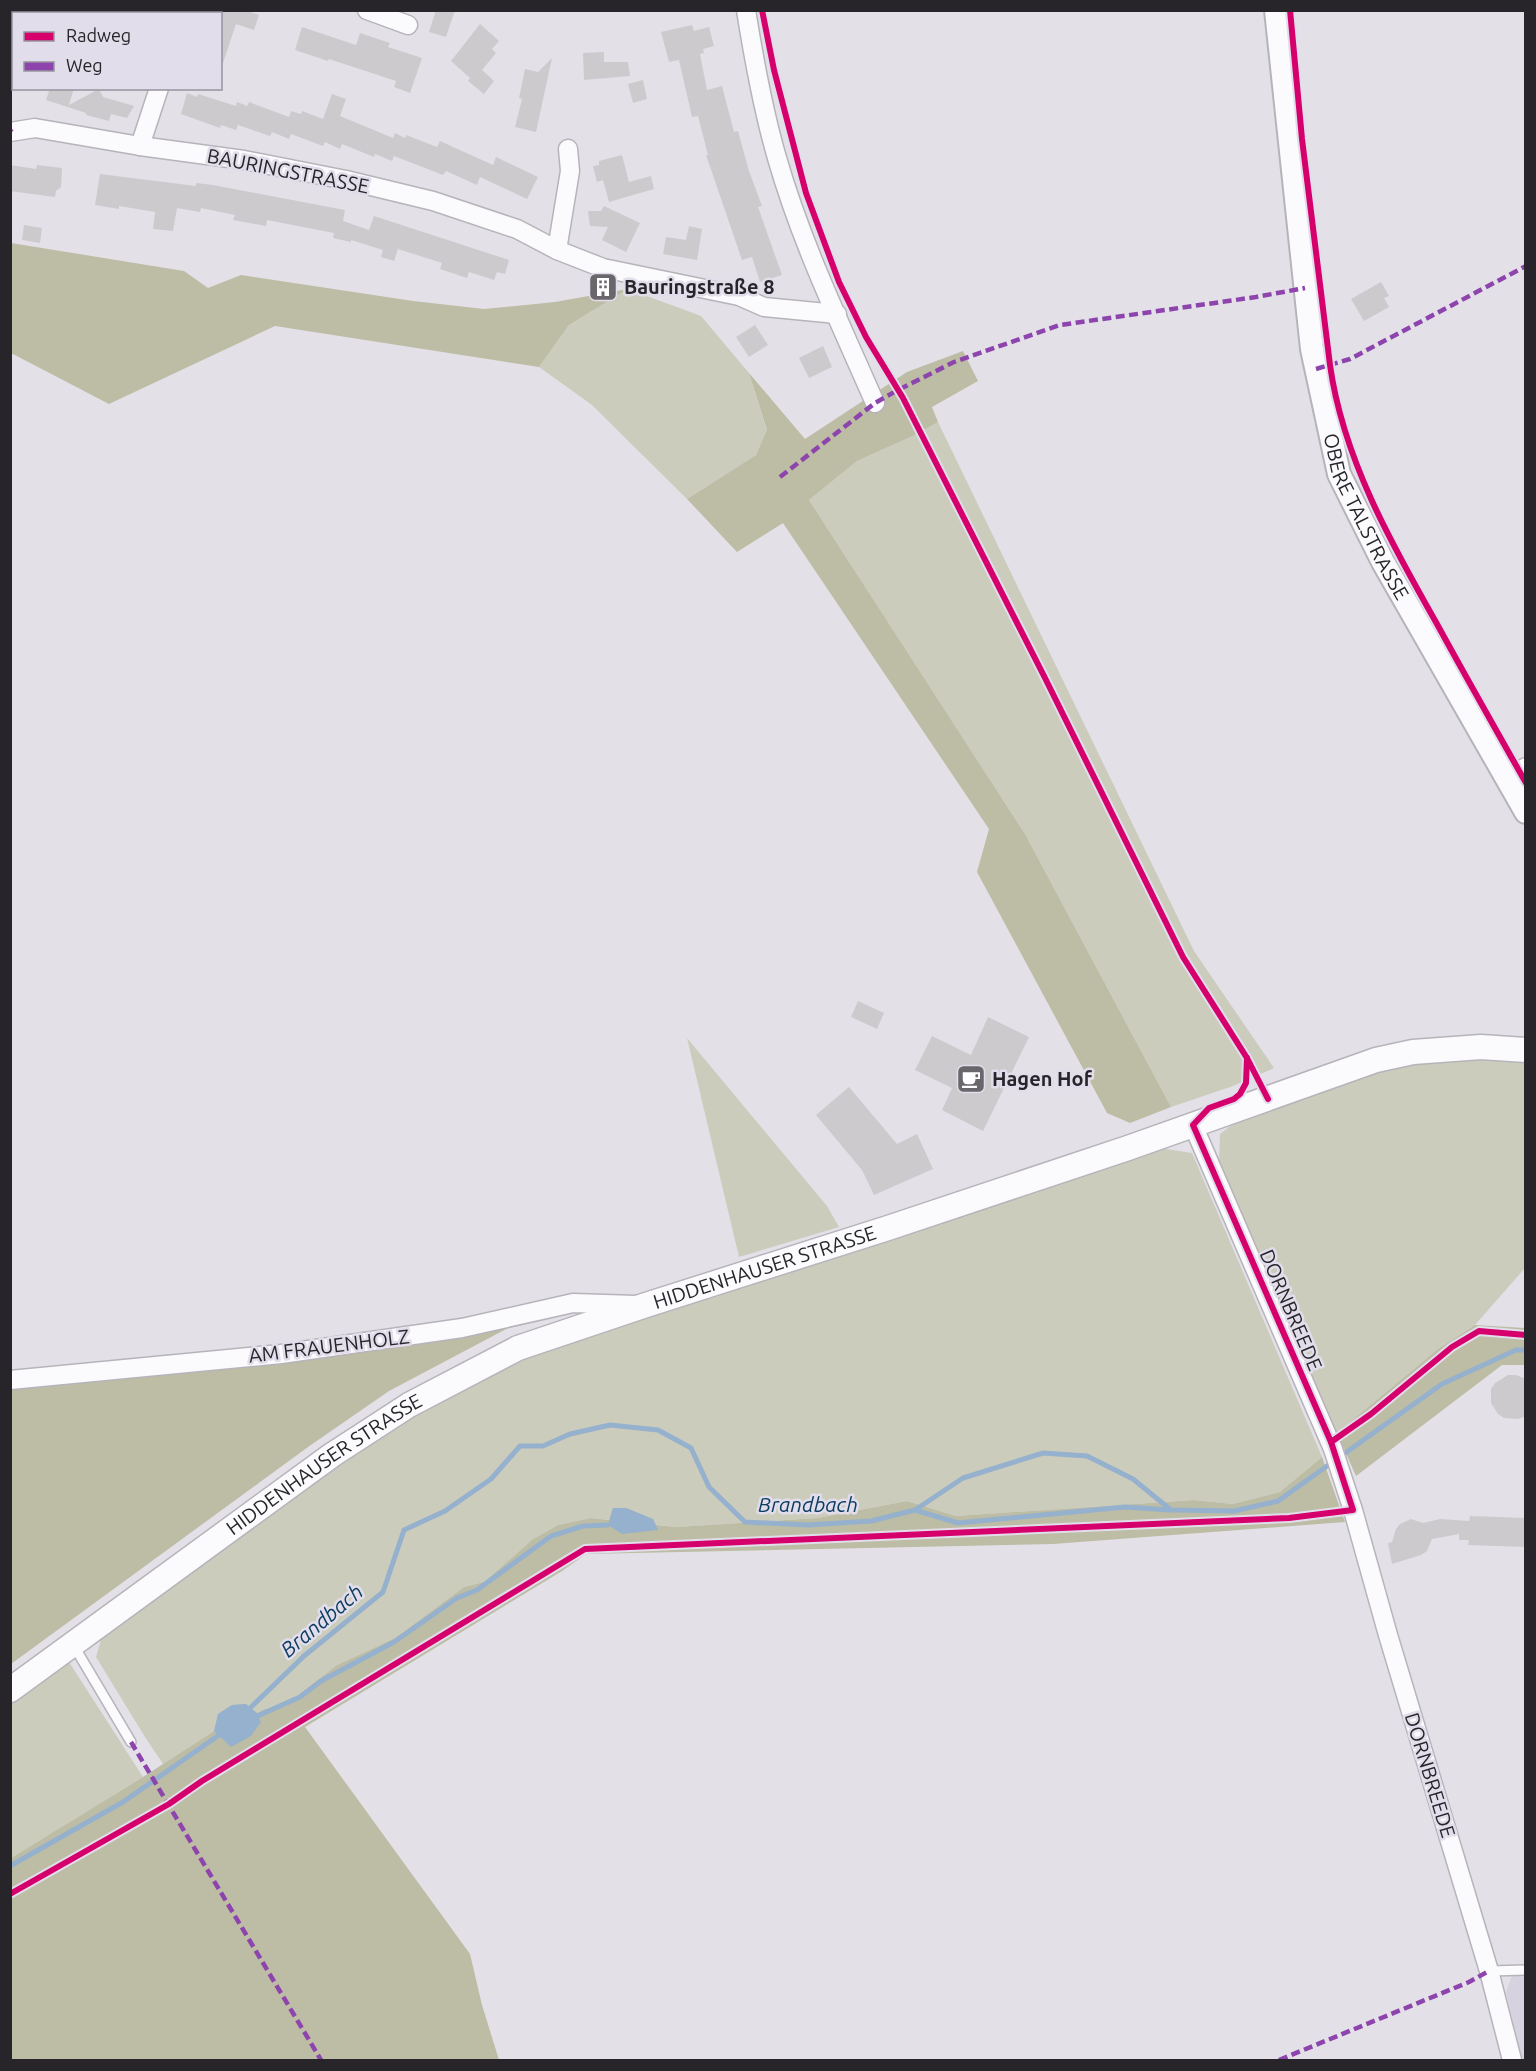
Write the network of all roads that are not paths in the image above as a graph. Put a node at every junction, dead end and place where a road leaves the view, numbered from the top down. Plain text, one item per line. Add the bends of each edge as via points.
1 (366, 10) edge
2 (746, 10) edge
3 (1276, 10) edge
4 (408, 25) dead end
5 (158, 90) edge
6 (10, 132) edge
7 (140, 146) junction
8 (568, 149) dead end
9 (557, 250) junction
10 (837, 315) junction
11 (875, 403) dead end
12 (1516, 773) edge
13 (1526, 812) edge
14 (1526, 1050) edge
15 (1193, 1125) junction
16 (646, 1305) junction
17 (10, 1380) edge
18 (74, 1645) junction
19 (10, 1690) edge
20 (130, 1742) dead end
21 (1526, 1970) edge
22 (1490, 1971) junction
23 (1512, 2061) edge

1 - 4 street
2 - 10 street via 777,158
3 - 12 street, OBERE TALSTRASSE via 1312,349 1339,474 1383,562
5 - 7 street
6 - 7 street, BAURINGSTRASSE via 35,129
7 - 9 street, BAURINGSTRASSE via 255,162 433,201 517,229
8 - 9 street via 570,171
9 - 10 street, BAURINGSTRASSE via 603,268 739,296 764,307
10 - 11 street
12 - 13 street, OBERE TALSTRASSE
14 - 15 main road, HIDDENHAUSER STRASSE via 1481,1047 1413,1052 1376,1060
15 - 16 main road, HIDDENHAUSER STRASSE
15 - 22 street, DORNBREEDE via 1333,1449
16 - 17 street, AM FRAUENHOLZ via 573,1303 462,1328 281,1354
16 - 18 main road, HIDDENHAUSER STRASSE via 518,1348 409,1405 332,1455
18 - 19 main road, HIDDENHAUSER STRASSE
18 - 20 lane
21 - 22 lane
22 - 23 street, DORNBREEDE

